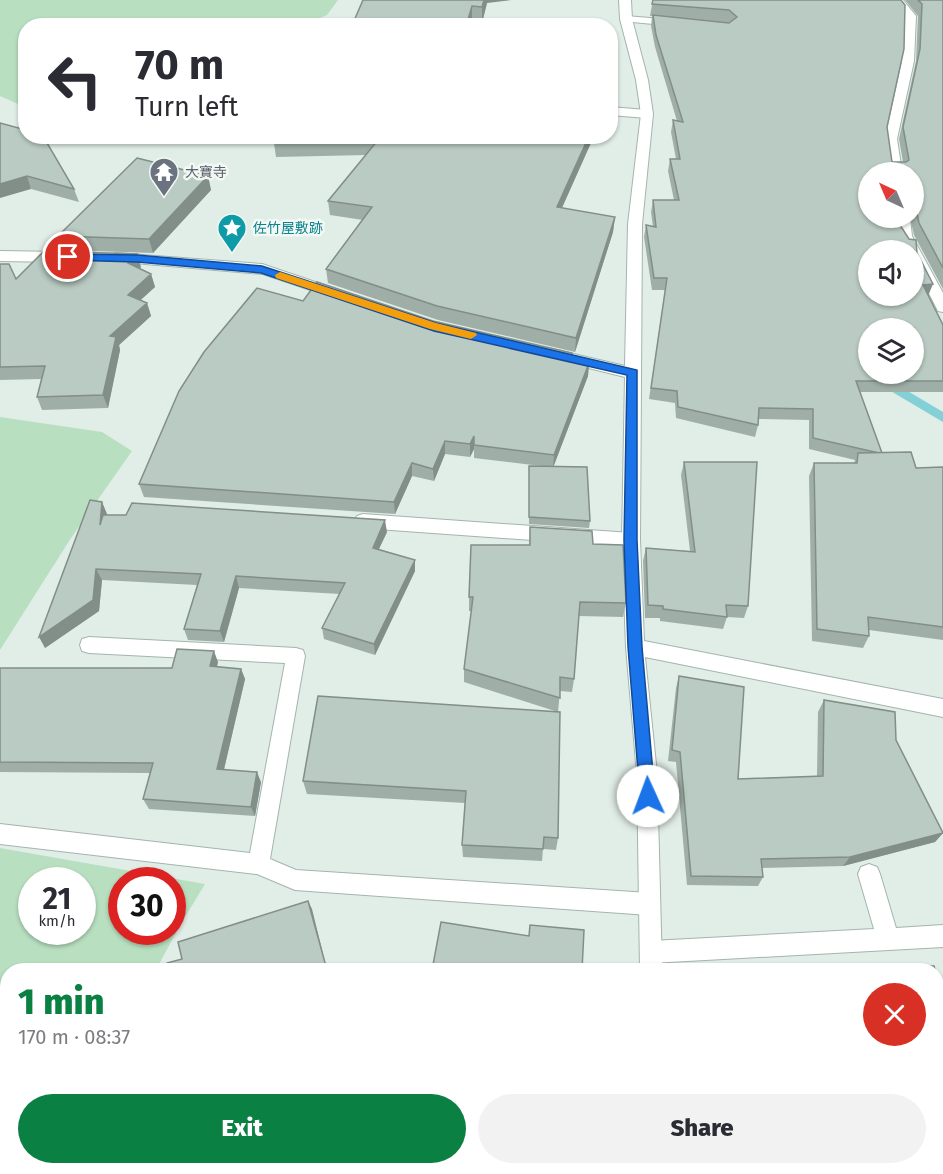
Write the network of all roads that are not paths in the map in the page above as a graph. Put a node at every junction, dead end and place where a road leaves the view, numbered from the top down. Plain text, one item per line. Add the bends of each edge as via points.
1 (625, 0) edge
2 (897, 0) edge
3 (626, 19) junction
4 (682, 24) edge
5 (618, 112) edge
6 (647, 114) junction
7 (894, 162) edge
8 (0, 256) edge
9 (80, 257) edge
10 (103, 258) edge
11 (924, 272) edge
12 (348, 298) edge
13 (943, 307) edge
14 (528, 348) edge
15 (633, 373) junction
16 (350, 520) edge
17 (631, 540) junction
18 (89, 645) dead end
19 (635, 647) junction
20 (943, 708) edge
21 (0, 834) edge
22 (258, 864) junction
23 (869, 874) edge
24 (649, 904) junction
25 (943, 936) edge
26 (888, 939) junction
27 (651, 961) edge

1 - 3 street
2 - 7 street via 910,16 908,61 891,139
3 - 4 street
3 - 6 street
5 - 6 street
6 - 15 street via 635,224
8 - 9 street
10 - 12 street via 262,269
11 - 13 street
14 - 15 street
15 - 17 street
16 - 17 street
17 - 19 street
18 - 22 street via 296,656
19 - 20 street
19 - 24 street via 647,774
21 - 22 street
22 - 24 street via 296,880
23 - 26 street
24 - 27 street
25 - 26 street
26 - 27 street

